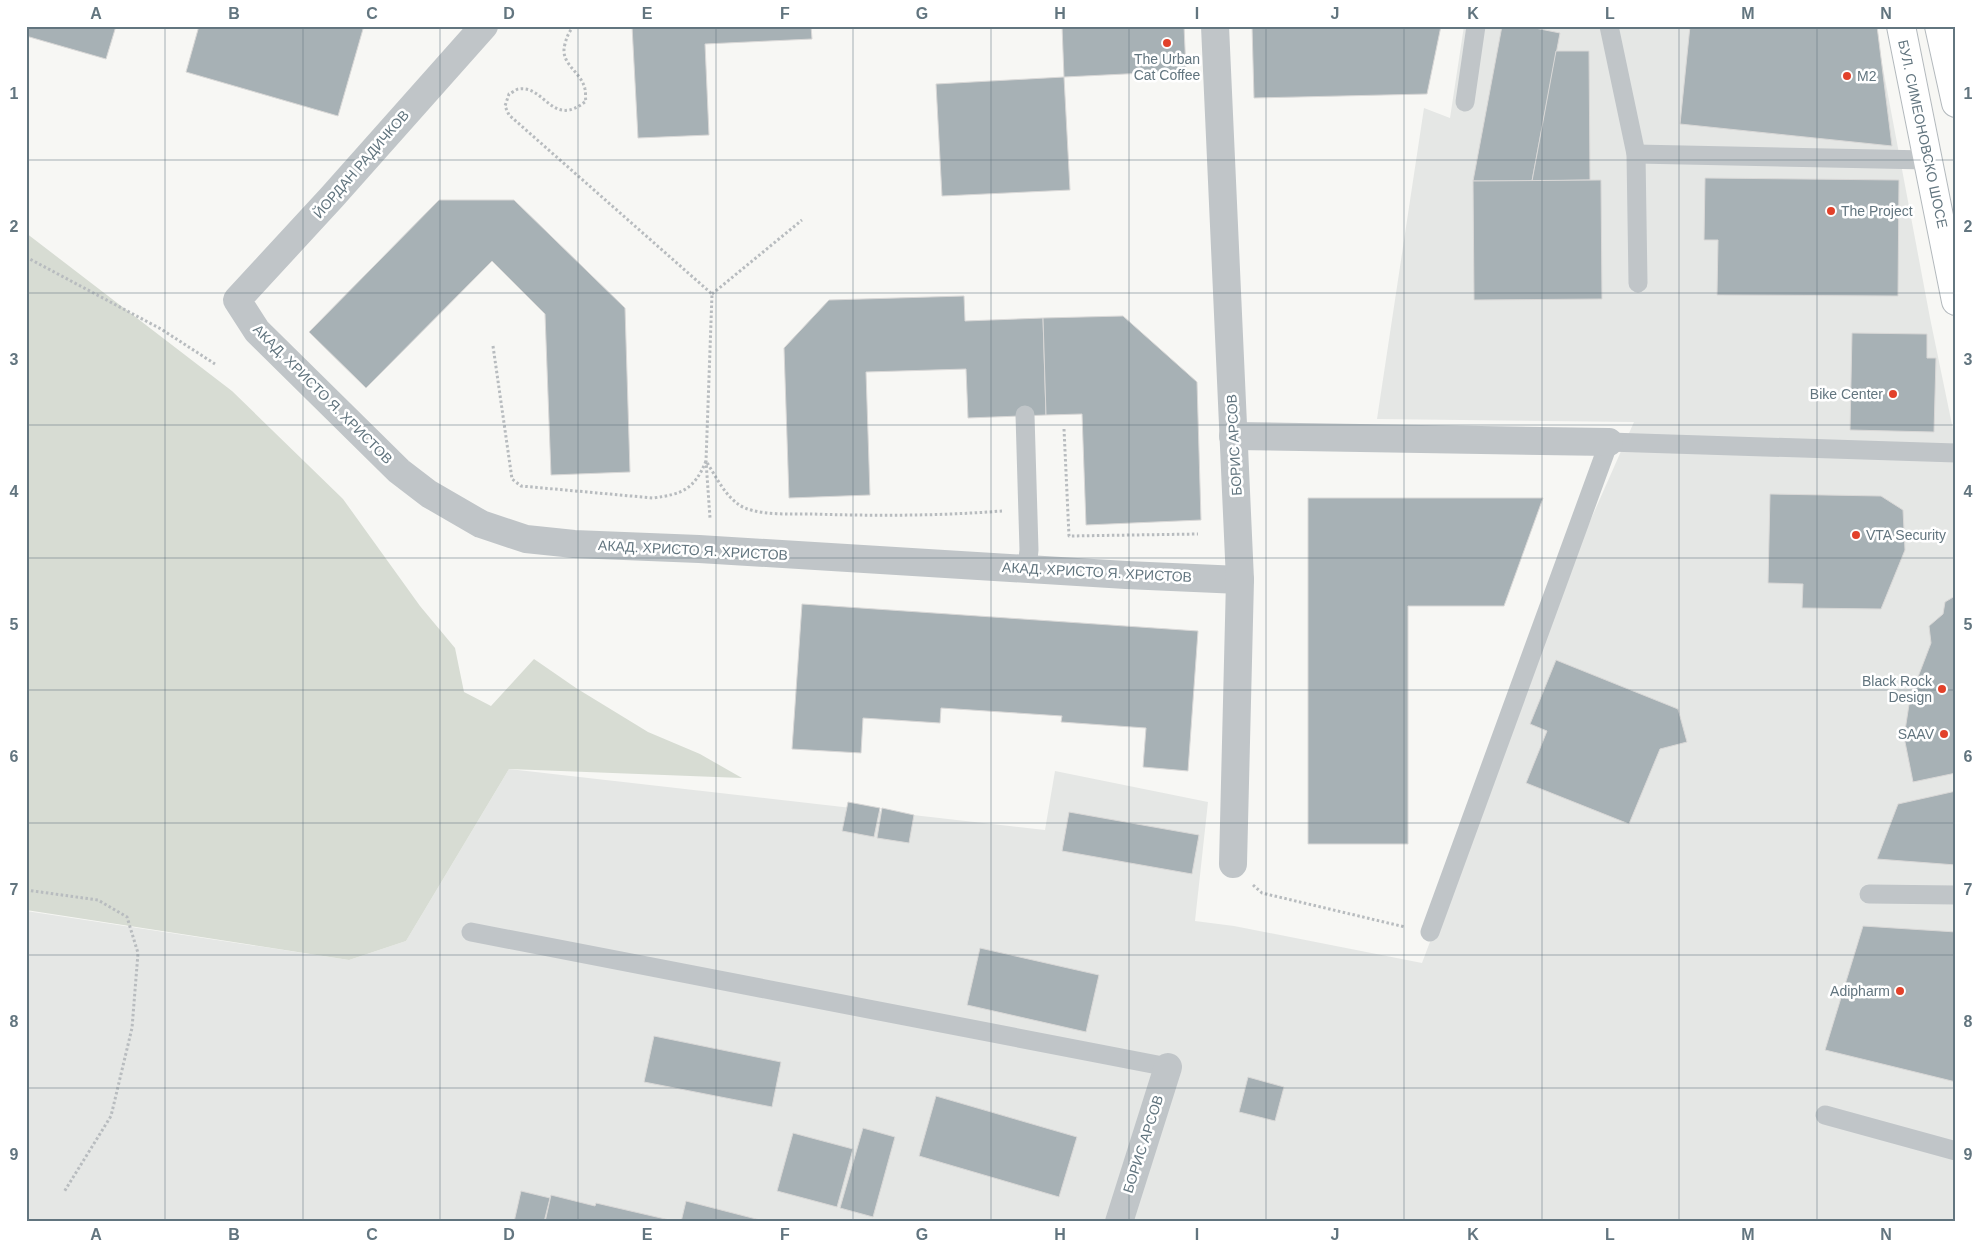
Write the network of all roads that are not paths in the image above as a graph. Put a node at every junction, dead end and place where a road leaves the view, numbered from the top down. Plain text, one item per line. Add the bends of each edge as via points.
1 (484, 26) edge
2 (1215, 26) edge
3 (1476, 26) edge
4 (1609, 26) edge
5 (1900, 26) edge
6 (1940, 26) edge
7 (1465, 102) dead end
8 (1956, 103) edge
9 (1636, 154) junction
10 (1928, 160) junction
11 (1638, 283) dead end
12 (237, 300) joint
13 (1956, 302) edge
14 (1025, 415) dead end
15 (1233, 436) junction
16 (1609, 442) junction
17 (1956, 454) edge
18 (1027, 568) junction
19 (1240, 580) junction
20 (1233, 864) road end
21 (1870, 894) dead end
22 (1956, 895) edge
23 (471, 932) dead end
24 (1430, 932) road end
25 (1168, 1067) joint
26 (1825, 1115) dead end
27 (1956, 1152) edge
28 (1118, 1222) edge

1 - 12 street, ЙОРДАН РАДИЧКОВ
2 - 15 street, БОРИС АРСОВ
3 - 7 lane
4 - 9 lane
5 - 10 main road, БУЛ. СИМЕОНОВСКО ШОСЕ
6 - 8 main road
9 - 10 lane
9 - 11 lane
10 - 13 main road, БУЛ. СИМЕОНОВСКО ШОСЕ
12 - 18 street, АКАД. ХРИСТО Я. ХРИСТОВ via 257,331 399,471 429,494 481,524 526,539 574,544
14 - 18 lane
15 - 16 street
15 - 19 street, БОРИС АРСОВ
16 - 17 lane
16 - 24 lane
18 - 19 street, АКАД. ХРИСТО Я. ХРИСТОВ
19 - 20 street, БОРИС АРСОВ
21 - 22 lane
23 - 25 lane
25 - 28 street, БОРИС АРСОВ
26 - 27 lane

